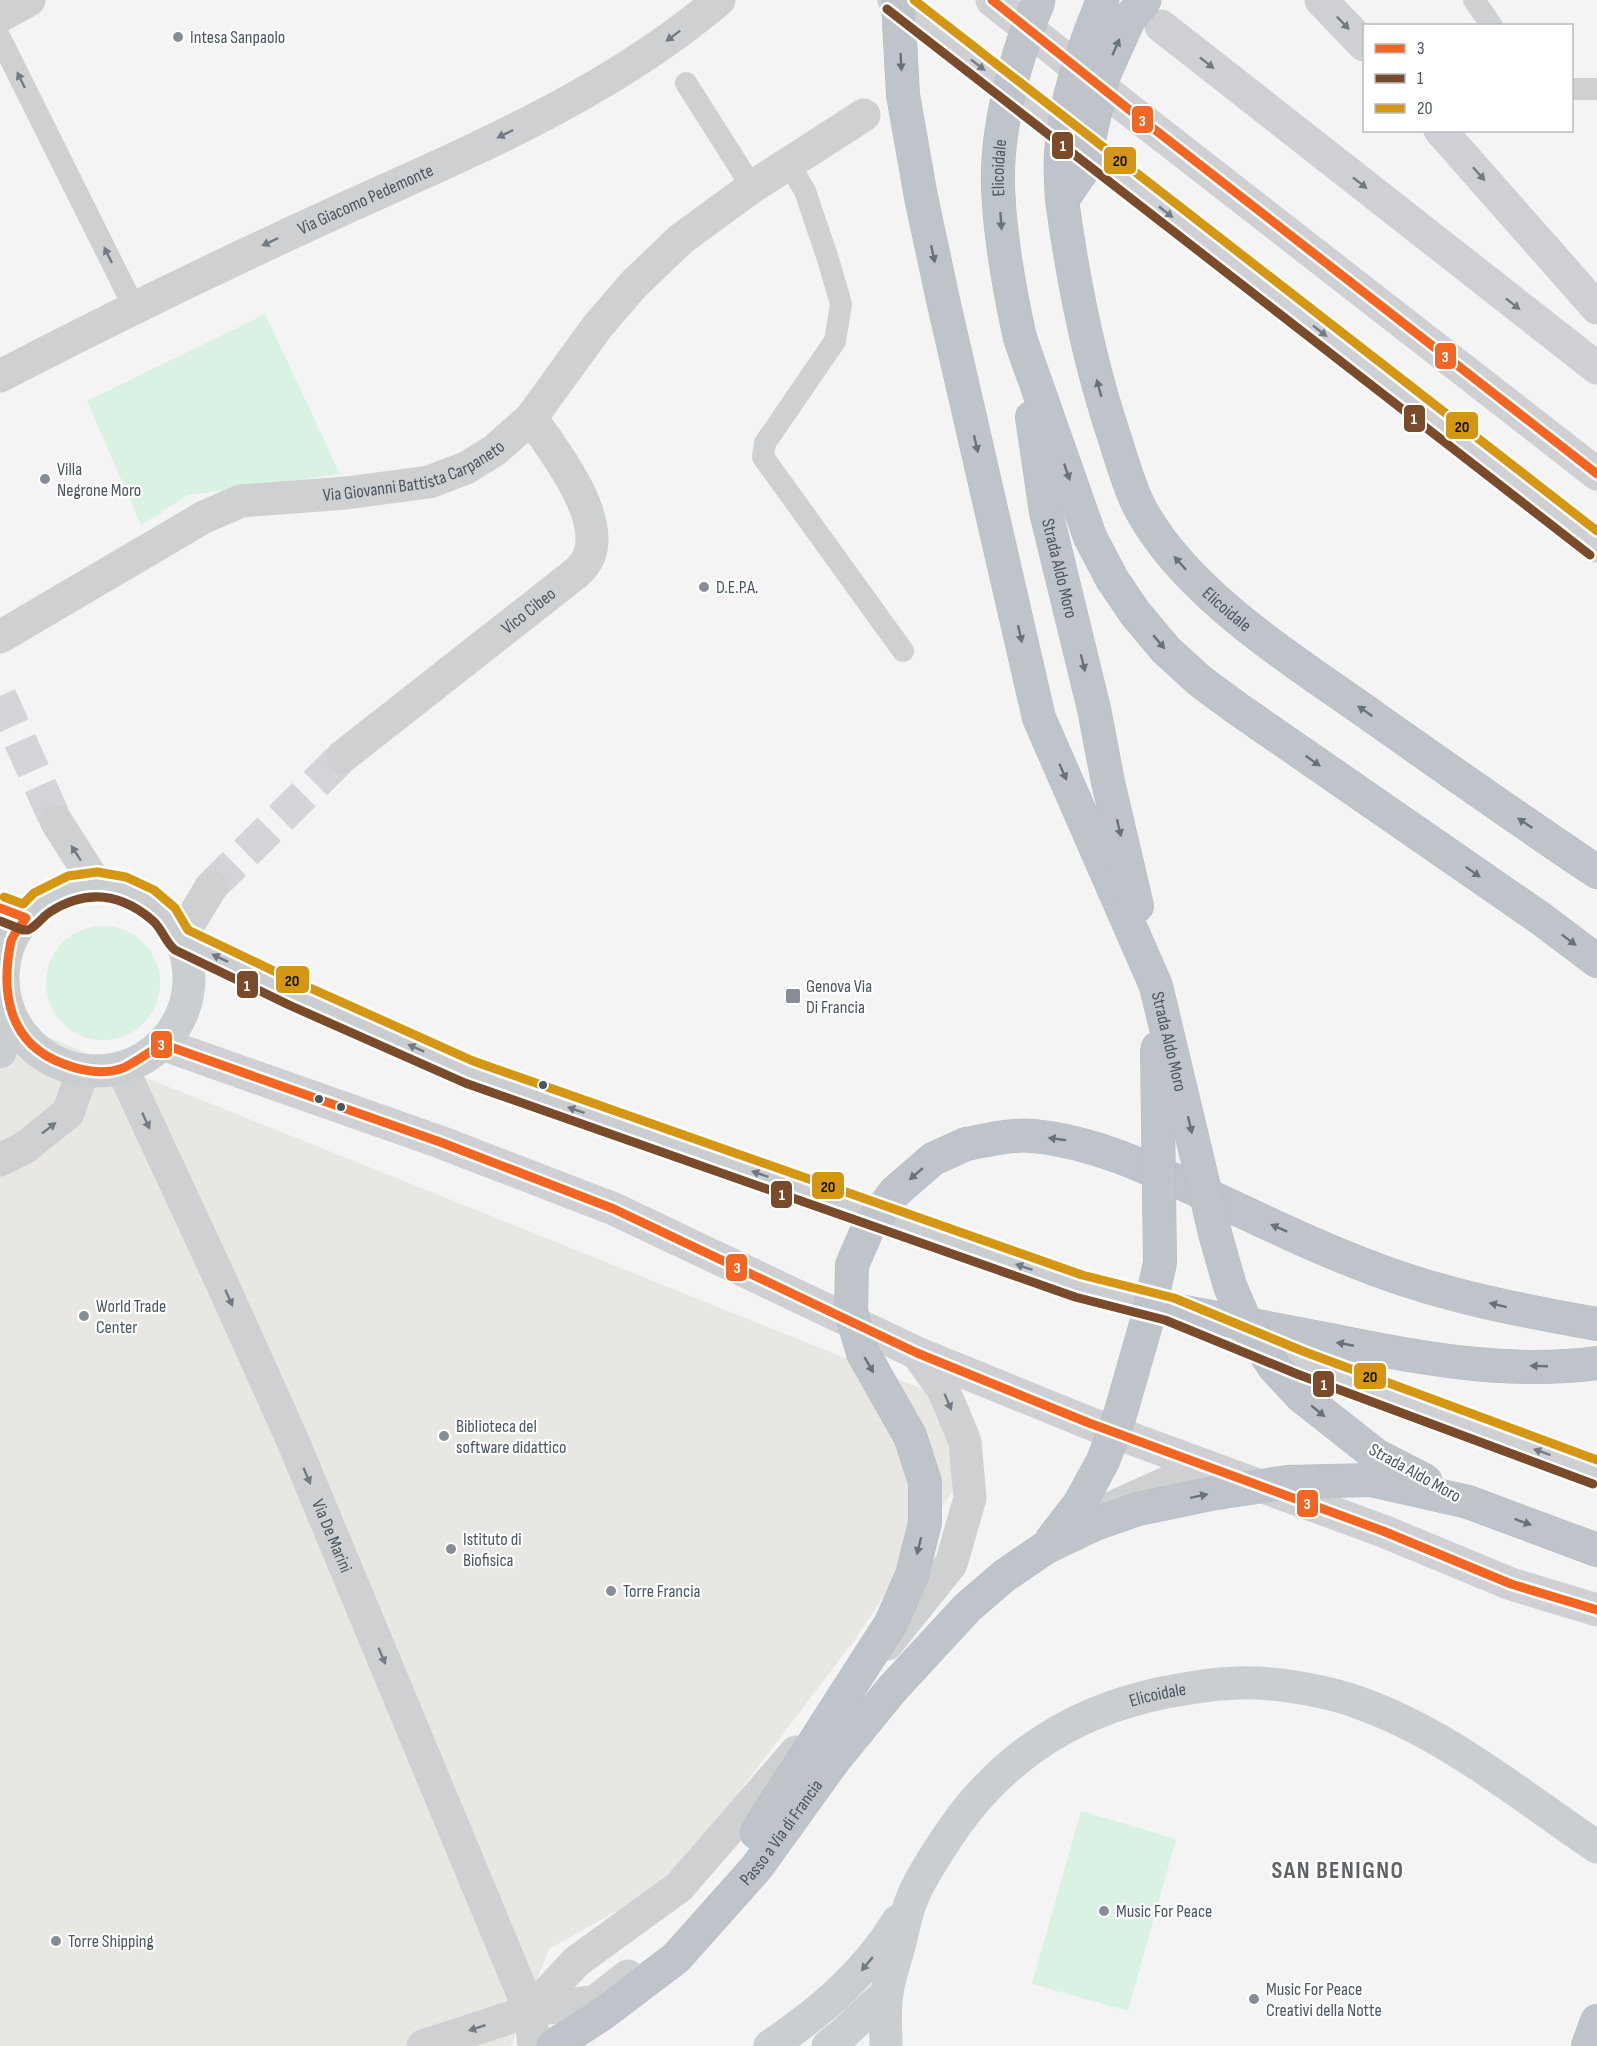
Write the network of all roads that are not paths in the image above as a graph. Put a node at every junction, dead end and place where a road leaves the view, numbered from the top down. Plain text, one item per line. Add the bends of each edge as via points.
1 (29, 0) edge
2 (719, 0) edge
3 (992, 0) edge
4 (1039, 0) edge
5 (1103, 0) edge
6 (1321, 0) edge
7 (1474, 0) edge
8 (897, 1) edge
9 (1153, 13) edge
10 (0, 16) edge
11 (1491, 24) edge
12 (0, 38) edge
13 (1363, 43) edge
14 (686, 83) dead end
15 (1573, 89) edge
16 (1597, 89) edge
17 (864, 115) dead end
18 (1442, 132) edge
19 (789, 164) junction
20 (752, 187) junction
21 (1062, 200) junction
22 (134, 307) junction
23 (1597, 308) edge
24 (1020, 338) junction
25 (1597, 368) edge
26 (0, 376) edge
27 (531, 418) junction
28 (1597, 474) edge
29 (1597, 546) edge
30 (0, 637) edge
31 (903, 651) dead end
32 (342, 757) tunnel mouth
33 (56, 821) tunnel mouth
34 (1585, 864) edge
35 (96, 884) junction
36 (211, 887) tunnel mouth
37 (13, 913) edge
38 (180, 939) junction
39 (1597, 961) edge
40 (1156, 986) junction
41 (7, 1013) junction
42 (162, 1044) junction
43 (0, 1052) edge
44 (122, 1068) junction
45 (83, 1071) junction
46 (0, 1160) edge
47 (1169, 1309) junction
48 (1597, 1324) edge
49 (917, 1353) junction
50 (1597, 1363) edge
51 (1204, 1466) junction
52 (1597, 1473) edge
53 (1468, 1502) junction
54 (1045, 1548) junction
55 (1597, 1550) edge
56 (951, 1564) junction
57 (997, 1600) junction
58 (1597, 1610) edge
59 (1592, 1844) edge
60 (912, 1899) junction
61 (676, 1958) junction
62 (887, 1993) junction
63 (530, 2011) junction
64 (1597, 2021) edge
65 (423, 2046) edge
66 (534, 2046) edge
67 (553, 2046) edge
68 (770, 2046) edge
69 (828, 2046) edge
70 (886, 2046) edge
71 (1588, 2046) edge

1 - 10 street
2 -> 22 street, Via Giacomo Pedemonte via 666,41 570,102
3 - 28 main road
4 -> 24 highway, Elicoidale, bridge via 1025,35 1000,145 998,186 1008,278
5 - 21 highway, Elicoidale, bridge via 1080,58 1069,105 1061,153
6 -> 13 main road
7 - 11 lane
8 -> 29 main road
8 -> 40 highway via 903,95 921,197 1039,718
21 -> 9 highway, bridge via 1082,171 1103,77 1129,19
9 -> 25 main road
22 -> 12 lane
14 - 20 lane
15 - 16 lane
17 - 19 street, Via Giovanni Battista Carpaneto
18 -> 23 main road
19 - 20 street, Via Giovanni Battista Carpaneto
19 - 31 lane via 804,191 841,304 835,341 765,443 763,457
20 - 27 street, Via Giovanni Battista Carpaneto via 681,239 634,284 597,327
34 -> 21 highway, Elicoidale via 1269,643 1197,582 1173,556 1138,504 1105,411 1090,356
22 - 26 street, Via Giacomo Pedemonte
24 -> 39 highway via 1090,537 1112,579 1166,650 1238,709
24 -> 40 highway, Strada Aldo Moro via 1046,512
27 - 30 street, Via Giovanni Battista Carpaneto via 495,450 466,468 429,482 346,494 242,501 204,517
27 - 32 street, Vico Cibeo via 583,500 591,535 590,554 584,565
35 -> 33 street
35 - 37 main road via 72,887
35 - 38 main road via 122,888 146,899 166,916
36 - 38 street
37 - 41 main road via 12,939 4,966
38 - 42 main road via 188,966 187,994 178,1020
47 -> 38 main road via 1079,1286 469,1072
40 -> 53 highway, Strada Aldo Moro, bridge via 1216,1237 1230,1286 1248,1328 1275,1368 1338,1426 1377,1455
40 - 54 highway, bridge via 1160,1263 1148,1321 1103,1461 1080,1503
41 - 43 main road
41 - 45 main road via 26,1042 58,1062
42 - 44 main road
42 - 49 main road via 440,1142 614,1209
44 - 45 main road
44 -> 63 street, Via De Marini via 292,1439
46 -> 45 street via 24,1148 68,1113
50 -> 47 highway via 1565,1367 1442,1360
52 -> 47 main road via 1301,1363
48 -> 61 highway, bridge via 1518,1310 1380,1271 1161,1173 1074,1142 1031,1136 997,1138 966,1144 933,1159 895,1192 868,1228 852,1265 851,1312 863,1353 910,1436 925,1482 925,1523 912,1575 891,1623
49 - 51 main road
49 -> 56 street via 943,1389 965,1442 970,1497
51 - 57 street, Passo a Via di Francia via 1070,1526
51 - 58 main road via 1383,1531 1511,1584
54 -> 53 highway, bridge via 1138,1509 1288,1482 1371,1480
53 -> 55 highway, Strada Aldo Moro
54 - 61 highway, bridge via 967,1608 892,1688 757,1867
56 - 57 street
56 - 63 street via 850,1691 679,1887 577,1961
57 - 63 street, Passo a Via di Francia via 882,1718 705,1915 596,2001
59 - 60 main road, Elicoidale via 1463,1754 1403,1721 1355,1701 1257,1683 1206,1686 1151,1694 1102,1709 1023,1754 990,1783 959,1819
60 - 62 main road, Elicoidale
60 -> 68 main road via 882,1947 856,1978
61 - 67 highway
62 - 69 main road
62 - 70 main road, Elicoidale
63 -> 65 street
63 - 66 street, Via De Marini
64 - 71 highway

